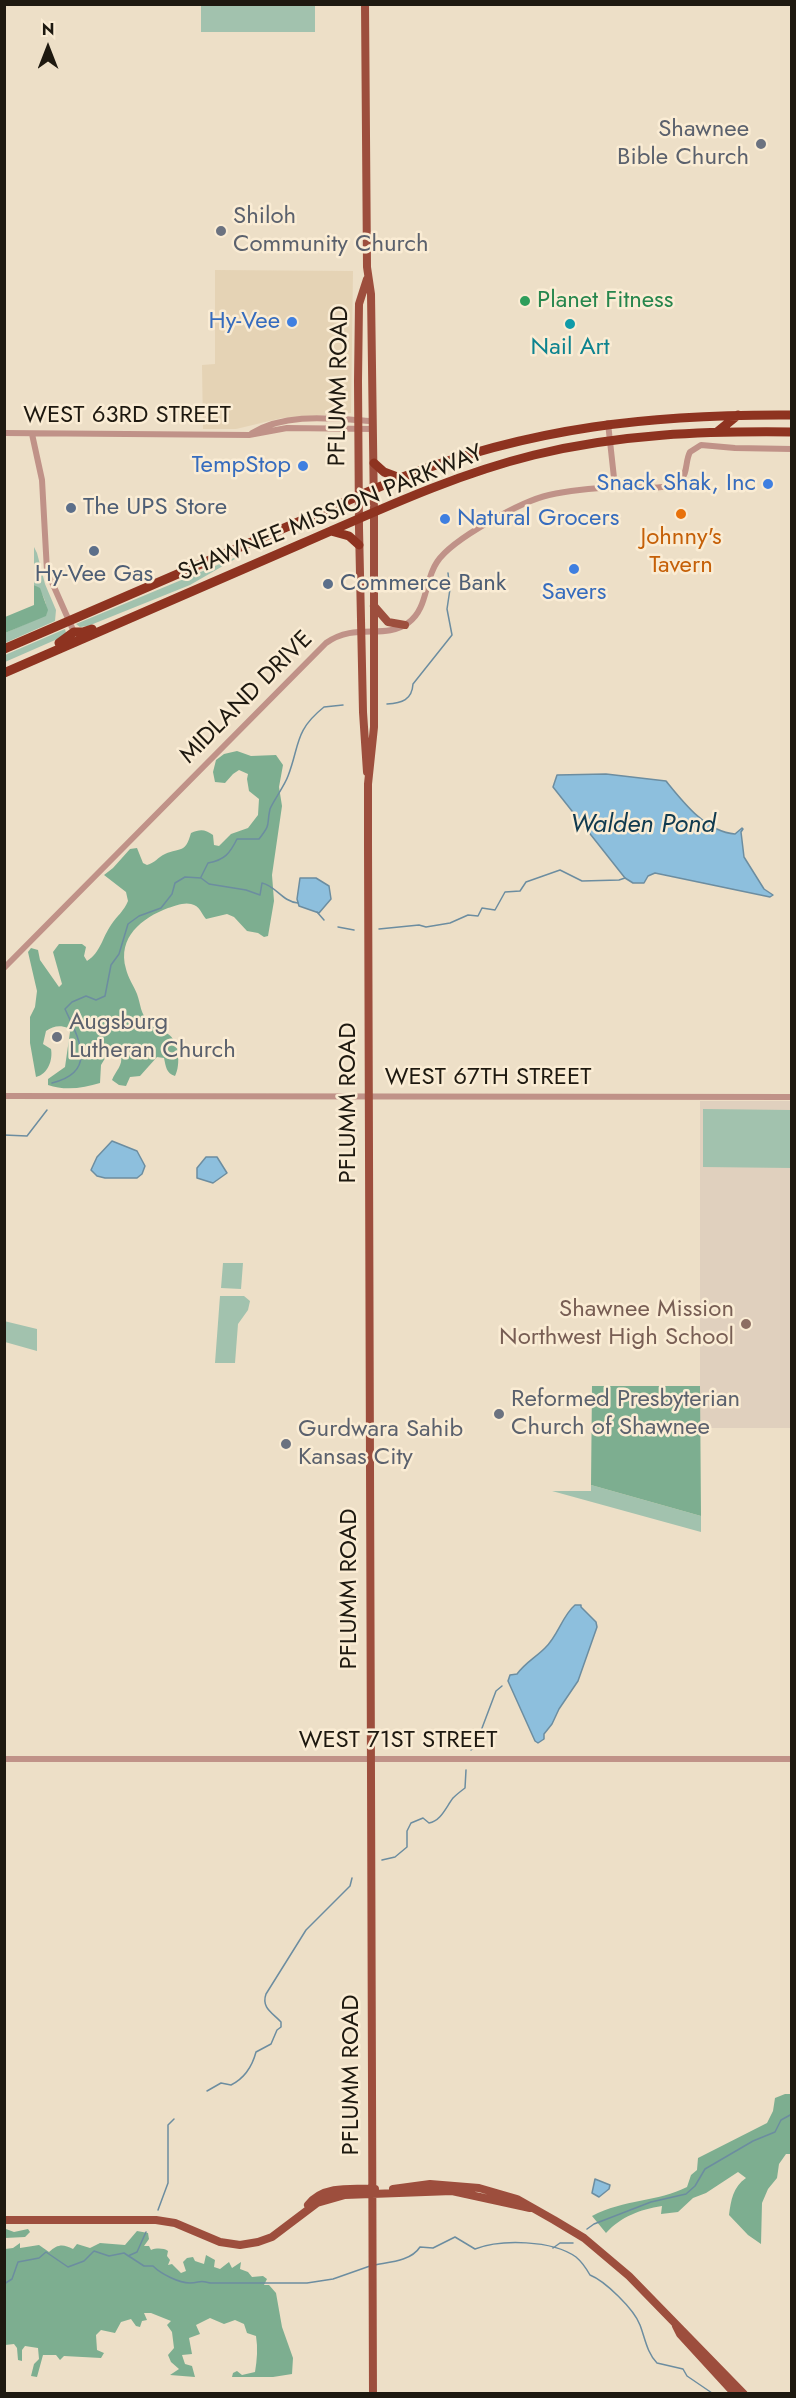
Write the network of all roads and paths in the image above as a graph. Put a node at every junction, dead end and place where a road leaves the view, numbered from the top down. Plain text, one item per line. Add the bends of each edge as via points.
1 (364, 4) edge
2 (368, 278) junction
3 (738, 415) junction
4 (768, 415) junction
5 (792, 415) edge
6 (608, 423) junction
7 (358, 424) junction
8 (373, 425) junction
9 (717, 432) junction
10 (746, 432) junction
11 (792, 432) edge
12 (4, 433) edge
13 (32, 434) junction
14 (610, 440) junction
15 (792, 448) edge
16 (374, 463) junction
17 (400, 478) junction
18 (615, 487) junction
19 (374, 489) junction
20 (358, 496) junction
21 (374, 512) junction
22 (359, 519) junction
23 (331, 531) junction
24 (359, 544) junction
25 (374, 606) junction
26 (151, 609) junction
27 (69, 621) junction
28 (405, 624) junction
29 (362, 631) junction
30 (373, 631) junction
31 (74, 632) junction
32 (4, 649) edge
33 (4, 672) edge
34 (368, 784) junction
35 (4, 968) edge
36 (369, 1095) junction
37 (4, 1096) edge
38 (792, 1096) edge
39 (4, 1759) edge
40 (370, 1759) junction
41 (792, 1760) edge
42 (372, 2192) junction
43 (4, 2220) edge
44 (729, 2384) junction
45 (373, 2394) edge
46 (735, 2394) edge
47 (744, 2394) edge

1 - 2 main road, PFLUMM ROAD
2 - 7 main road, PFLUMM ROAD via 359,304
2 - 8 main road, PFLUMM ROAD
3 - 4 highway, SHAWNEE MISSION PARKWAY
3 - 6 highway, SHAWNEE MISSION PARKWAY
3 - 9 highway
4 - 5 highway, SHAWNEE MISSION PARKWAY
4 - 10 highway
6 - 14 street
6 - 17 highway, SHAWNEE MISSION PARKWAY via 504,443
7 - 8 street, WEST 63RD STREET
7 - 13 street, WEST 63RD STREET via 286,420 249,435
7 - 20 main road, PFLUMM ROAD
8 - 16 main road, PFLUMM ROAD
9 - 10 highway, SHAWNEE MISSION PARKWAY
9 - 14 highway, SHAWNEE MISSION PARKWAY
10 - 11 highway, SHAWNEE MISSION PARKWAY
12 - 13 street, WEST 63RD STREET
13 - 27 street via 42,480 47,572
14 - 18 street
14 - 21 highway, SHAWNEE MISSION PARKWAY via 496,467
15 - 18 street via 700,445 690,452 683,477 674,485
16 - 17 highway
16 - 19 main road, PFLUMM ROAD
17 - 19 highway, SHAWNEE MISSION PARKWAY
18 - 28 street via 536,499 465,538 437,562 422,606
19 - 20 highway, SHAWNEE MISSION PARKWAY
19 - 21 main road, PFLUMM ROAD
20 - 22 main road, PFLUMM ROAD
20 - 27 highway, SHAWNEE MISSION PARKWAY
21 - 22 highway, SHAWNEE MISSION PARKWAY
21 - 25 main road, PFLUMM ROAD
22 - 23 highway, SHAWNEE MISSION PARKWAY
22 - 24 main road, PFLUMM ROAD
23 - 24 highway via 349,536
23 - 26 highway, SHAWNEE MISSION PARKWAY
24 - 29 main road, PFLUMM ROAD
25 - 28 main road via 385,620
25 - 30 main road, PFLUMM ROAD
26 - 31 highway
26 - 33 highway, SHAWNEE MISSION PARKWAY
27 - 31 street
27 - 32 highway, SHAWNEE MISSION PARKWAY
28 - 30 street, MIDLAND DRIVE
29 - 30 street, MIDLAND DRIVE
29 - 34 main road, PFLUMM ROAD
29 - 35 street, MIDLAND DRIVE via 345,633 326,643
30 - 34 main road, PFLUMM ROAD via 374,727
31 - 33 highway
34 - 36 main road, PFLUMM ROAD
36 - 37 street, WEST 67TH STREET
36 - 38 street, WEST 67TH STREET
36 - 40 main road, PFLUMM ROAD
39 - 40 street, WEST 71ST STREET
40 - 41 street, WEST 71ST STREET
40 - 42 main road, PFLUMM ROAD
42 - 43 main road via 333,2197 304,2211 272,2237 240,2245 156,2220
42 - 44 main road via 452,2191 530,2208 584,2238 609,2258
42 - 45 main road, PFLUMM ROAD
44 - 46 main road
44 - 47 main road

